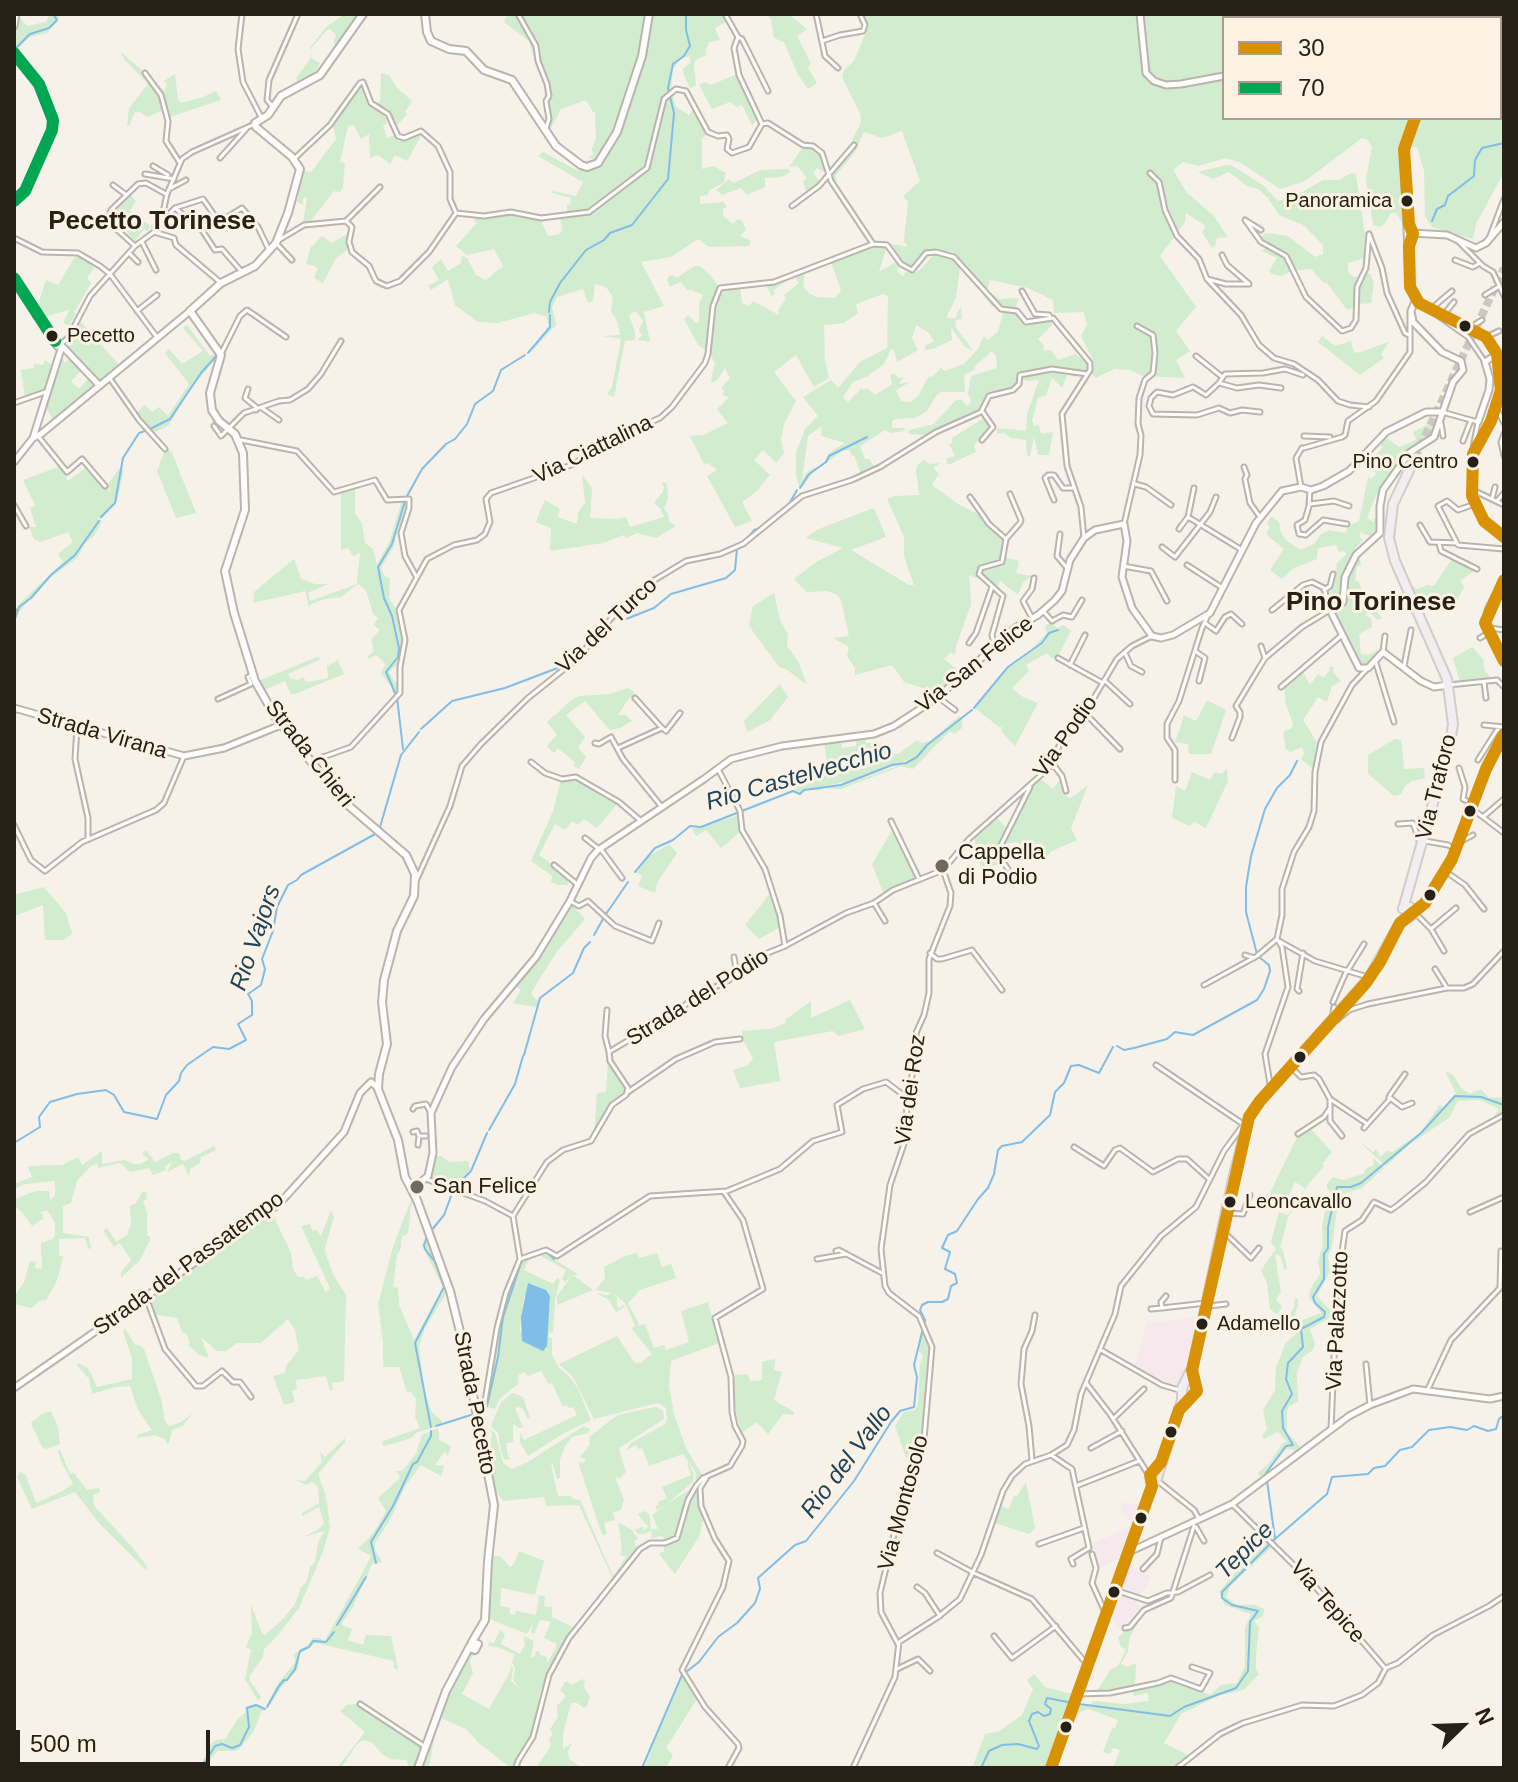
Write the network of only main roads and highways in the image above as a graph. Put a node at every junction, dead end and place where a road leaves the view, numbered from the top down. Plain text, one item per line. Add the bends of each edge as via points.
1 (363, 14) edge
2 (425, 14) edge
3 (649, 14) edge
4 (1414, 120) edge
5 (1500, 354) edge
6 (1500, 410) edge
7 (1415, 458) tunnel mouth
8 (1504, 537) edge
9 (1503, 586) edge
10 (1504, 661) edge
11 (1504, 730) edge
12 (1409, 913) junction
13 (378, 1089) joint
14 (418, 1768) edge
15 (1051, 1768) edge

1 - 13 main road, Strada Chieri via 320,75 281,96 258,122 300,166 276,242 255,266 221,283 190,311 221,355 210,401 216,418 239,440 243,453 245,510 225,571 253,674 281,725 342,800 406,855 413,868 414,896 397,931 384,980 387,1044
2 - 3 main road via 431,41 466,51 484,70 512,80 556,146 591,167 610,147 632,92
4 - 5 main road via 1404,149 1410,283 1416,299 1429,310 1486,337
5 - 6 main road
6 - 8 main road via 1473,454 1474,491 1484,521
7 - 12 main road, Via Traforo via 1393,504 1392,551 1401,583 1433,646 1453,713 1408,892
9 - 10 main road via 1486,616 1487,631
11 - 12 main road via 1445,871 1422,906
12 - 15 main road via 1369,978 1271,1087 1246,1123 1192,1370
13 - 14 main road, Strada Pecetto via 450,1291 495,1512 485,1620 446,1691

